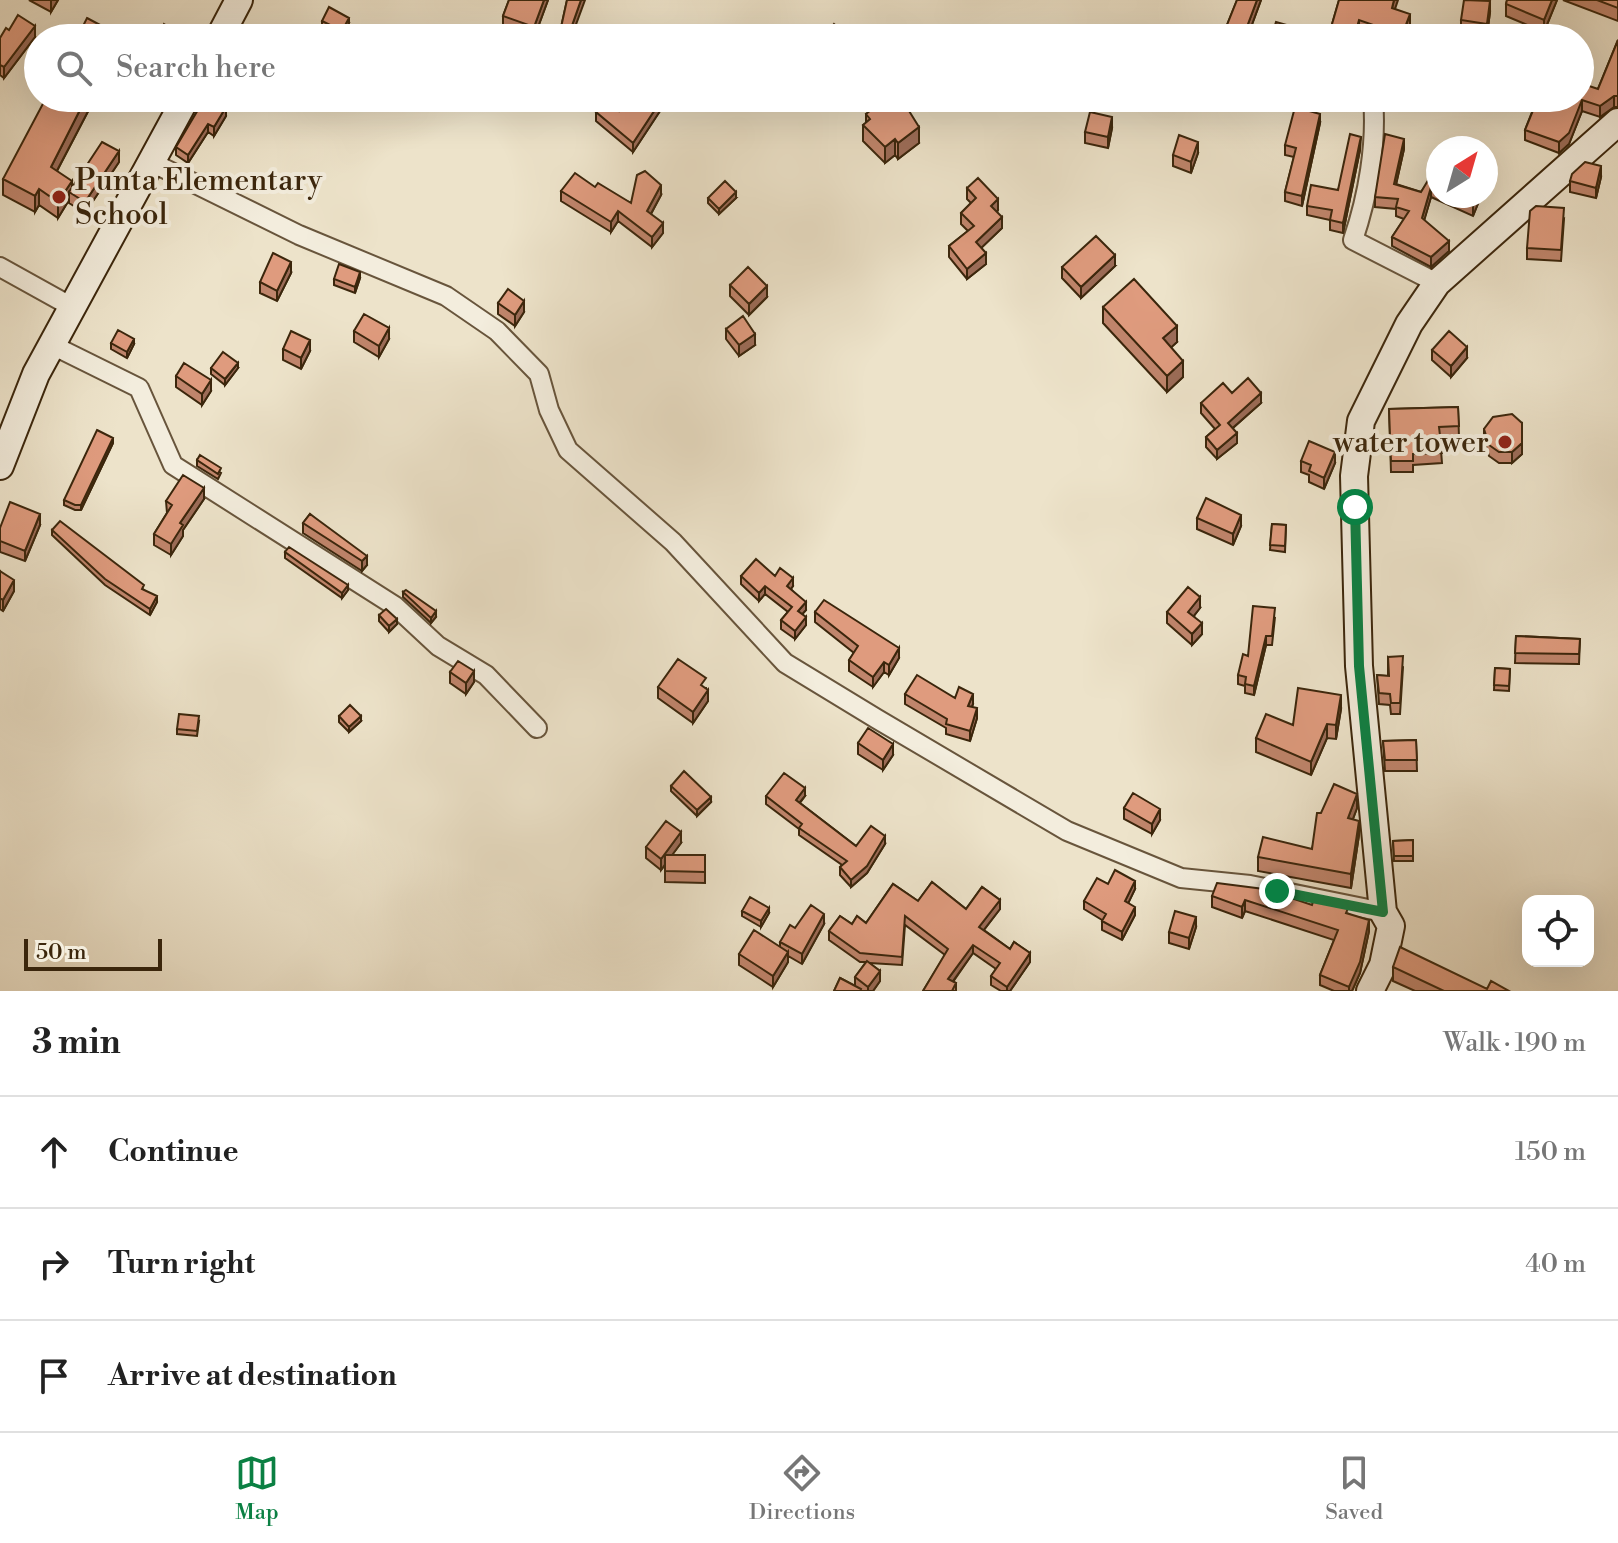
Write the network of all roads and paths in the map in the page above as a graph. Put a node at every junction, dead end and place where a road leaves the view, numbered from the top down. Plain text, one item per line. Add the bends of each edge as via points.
1 (239, 0) edge
2 (226, 24) edge
3 (178, 112) edge
4 (1374, 112) edge
5 (1618, 122) edge
6 (151, 162) junction
7 (0, 267) edge
8 (1437, 283) junction
9 (72, 307) junction
10 (52, 345) junction
11 (0, 466) edge
12 (537, 728) dead end
13 (1383, 912) junction
14 (1370, 991) edge

1 - 2 street
3 - 6 street
4 - 8 street via 1364,210 1353,240
5 - 8 street
6 - 9 street
6 - 13 street via 299,235 446,296 497,331 539,374 568,450 673,542 785,663 1067,831 1166,872
7 - 9 street
8 - 13 street via 1409,324 1361,421 1354,476 1359,666
9 - 10 street
10 - 11 street
10 - 12 street via 139,388 173,465 395,606 438,646 486,675
13 - 14 street via 1391,926 1383,965

